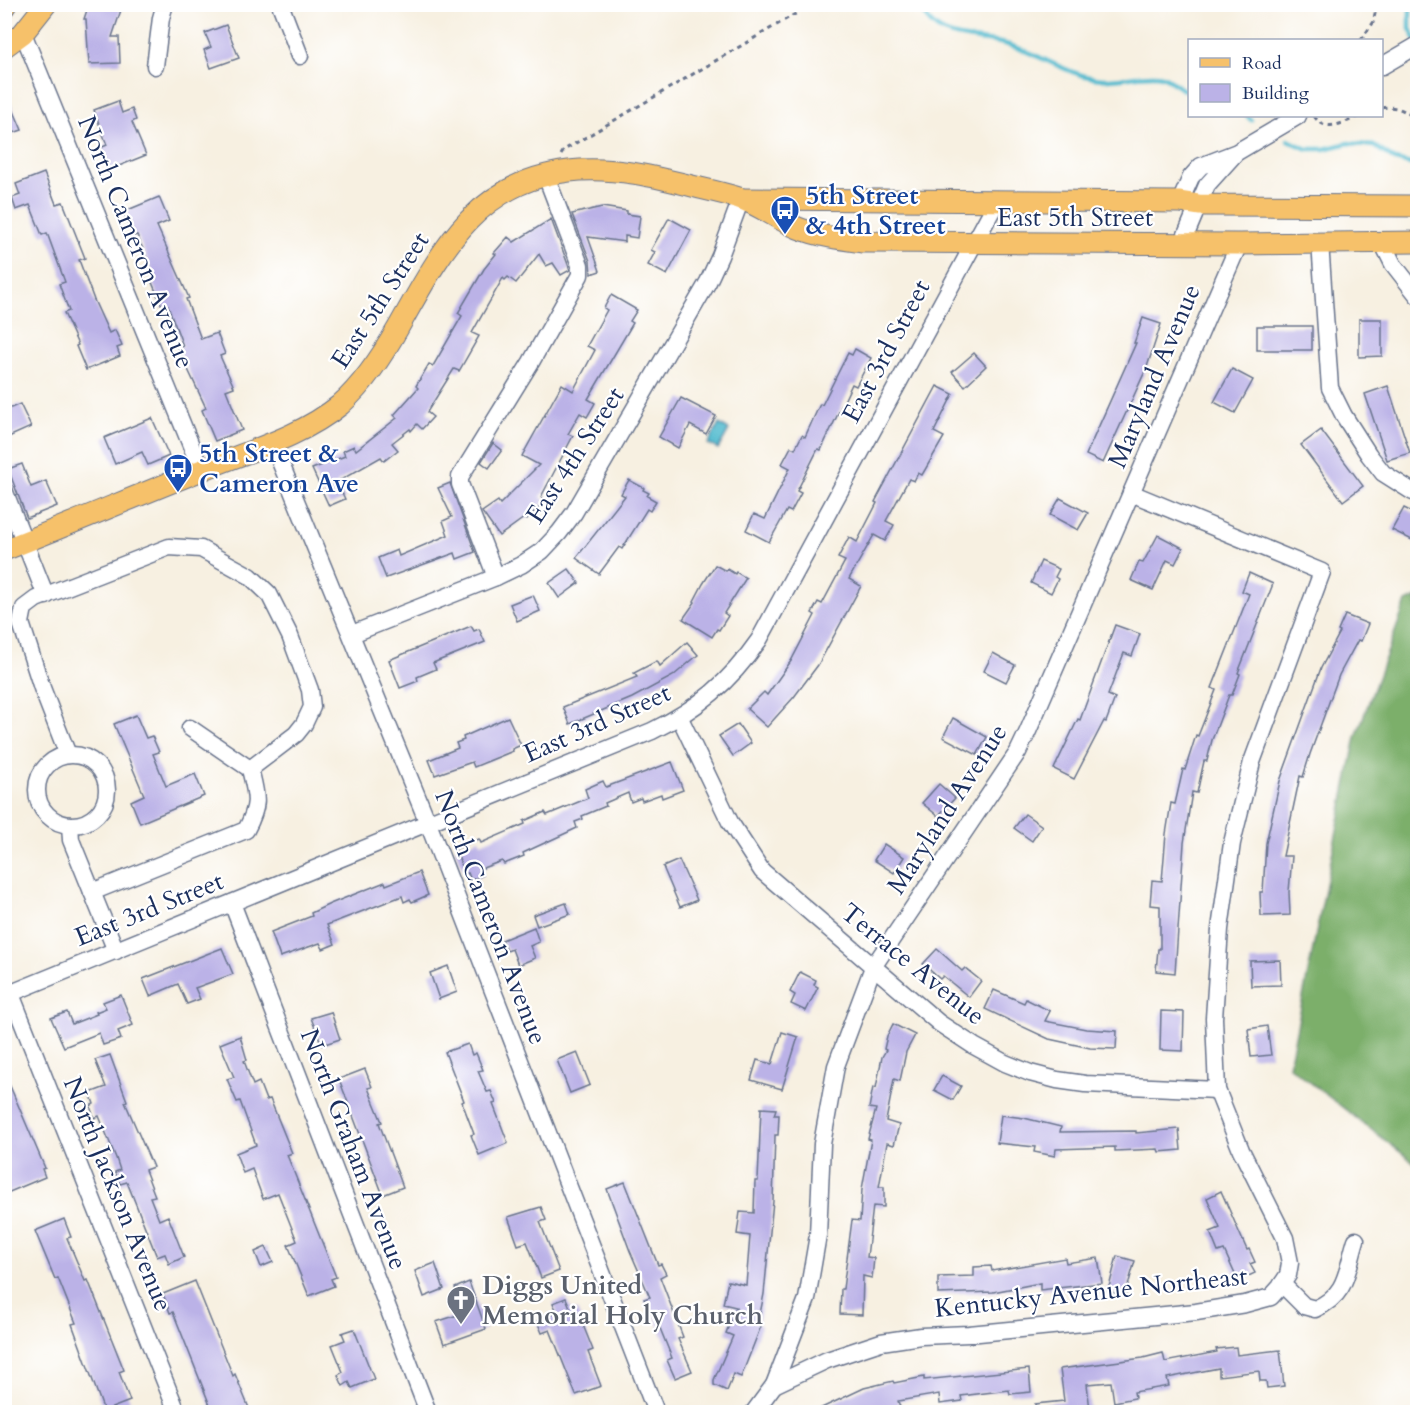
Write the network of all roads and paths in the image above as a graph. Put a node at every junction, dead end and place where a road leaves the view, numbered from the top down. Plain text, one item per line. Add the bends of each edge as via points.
1 (28, 4) edge
2 (46, 4) edge
3 (165, 4) edge
4 (280, 4) edge
5 (802, 4) edge
6 (1377, 4) edge
7 (23, 33) junction
8 (1362, 39) edge
9 (1418, 45) edge
10 (4, 47) edge
11 (300, 56) dead end
12 (1383, 65) edge
13 (154, 66) dead end
14 (1383, 108) edge
15 (1296, 117) edge
16 (1315, 117) edge
17 (1357, 117) edge
18 (1418, 123) edge
19 (546, 176) junction
20 (741, 199) junction
21 (997, 201) junction
22 (1189, 204) junction
23 (1418, 206) edge
24 (1320, 242) junction
25 (1382, 242) junction
26 (1418, 242) edge
27 (974, 244) junction
28 (1182, 244) junction
29 (1239, 244) junction
30 (1418, 296) edge
31 (272, 442) junction
32 (201, 470) junction
33 (4, 490) edge
34 (1131, 493) junction
35 (1418, 493) edge
36 (25, 542) junction
37 (4, 550) edge
38 (496, 578) junction
39 (46, 596) junction
40 (352, 634) junction
41 (680, 717) junction
42 (190, 728) dead end
43 (68, 755) junction
44 (250, 769) junction
45 (428, 823) junction
46 (70, 825) junction
47 (92, 892) junction
48 (232, 903) junction
49 (116, 951) junction
50 (873, 967) junction
51 (8, 995) edge
52 (1217, 1090) junction
53 (1356, 1240) dead end
54 (1282, 1284) junction
55 (774, 1385) junction
56 (177, 1413) edge
57 (428, 1413) edge
58 (656, 1413) edge
59 (754, 1413) edge

1 - 7 main road
2 - 7 main road
3 - 13 street
4 - 11 street
5 - 19 path via 799,12 564,150
6 - 8 path via 1373,23
7 - 10 main road
7 - 32 street, North Cameron Avenue
9 - 12 street
14 - 18 path via 1408,112
15 - 22 street via 1237,152 1197,169 1191,177
16 - 17 path via 1330,127
19 - 20 main road, East 5th Street via 570,171 631,172
19 - 31 main road, East 5th Street via 505,192 468,220 441,254 386,348 355,390 325,415
19 - 38 street via 580,274 460,477
20 - 21 main road, East 5th Street
20 - 27 main road, East 5th Street via 798,228 840,239
20 - 38 street, East 4th Street via 708,282 574,513 542,551
21 - 22 main road, East 5th Street
21 - 27 street, East 3rd Street
22 - 23 main road, East 5th Street
22 - 28 street
24 - 25 main road, East 5th Street
24 - 29 main road, East 5th Street
24 - 35 street via 1330,388 1383,473
25 - 26 main road, East 5th Street
25 - 30 street via 1393,264
27 - 28 main road, East 5th Street
27 - 41 street, East 3rd Street via 759,640 724,684
28 - 29 main road, East 5th Street
29 - 34 street, Maryland Avenue
31 - 32 main road, East 5th Street
31 - 40 street, North Cameron Avenue
32 - 36 main road, East 5th Street
33 - 36 street
34 - 50 street, Maryland Avenue via 1018,752
34 - 52 street, Kentucky Avenue Northeast via 1322,572 1252,762 1232,843 1216,985
36 - 37 main road, East 5th Street
36 - 39 street
38 - 40 street, East 4th Street
39 - 43 street via 24,608 21,623
39 - 44 street via 169,547 201,549 250,576 269,594 290,636 312,706 296,734
40 - 45 street, North Cameron Avenue
41 - 45 street, East 3rd Street
41 - 50 street, Terrace Avenue via 730,822 762,871
42 - 44 street
43 - 46 street via 51,761 42,770 37,796 50,818
43 - 46 street via 88,758 99,766 108,790 98,814 88,822
44 - 47 street via 256,794 255,813 246,830
45 - 48 street, East 3rd Street
45 - 58 street, North Cameron Avenue
46 - 47 street via 71,840
47 - 49 street
48 - 49 street, East 3rd Street
48 - 57 street, North Graham Avenue
49 - 51 street, East 3rd Street
50 - 52 street, Terrace Avenue via 939,1023 974,1046 1030,1073 1085,1084
50 - 55 street, Maryland Avenue via 836,1066 822,1144 818,1235 807,1299
51 - 56 street, North Jackson Avenue
52 - 54 street, Kentucky Avenue Northeast via 1241,1150 1285,1238 1290,1263
53 - 54 street via 1341,1291 1329,1303 1315,1309 1304,1306
54 - 55 street, Kentucky Avenue Northeast via 1271,1298 1196,1312 881,1342 827,1360
55 - 59 street, Maryland Avenue

